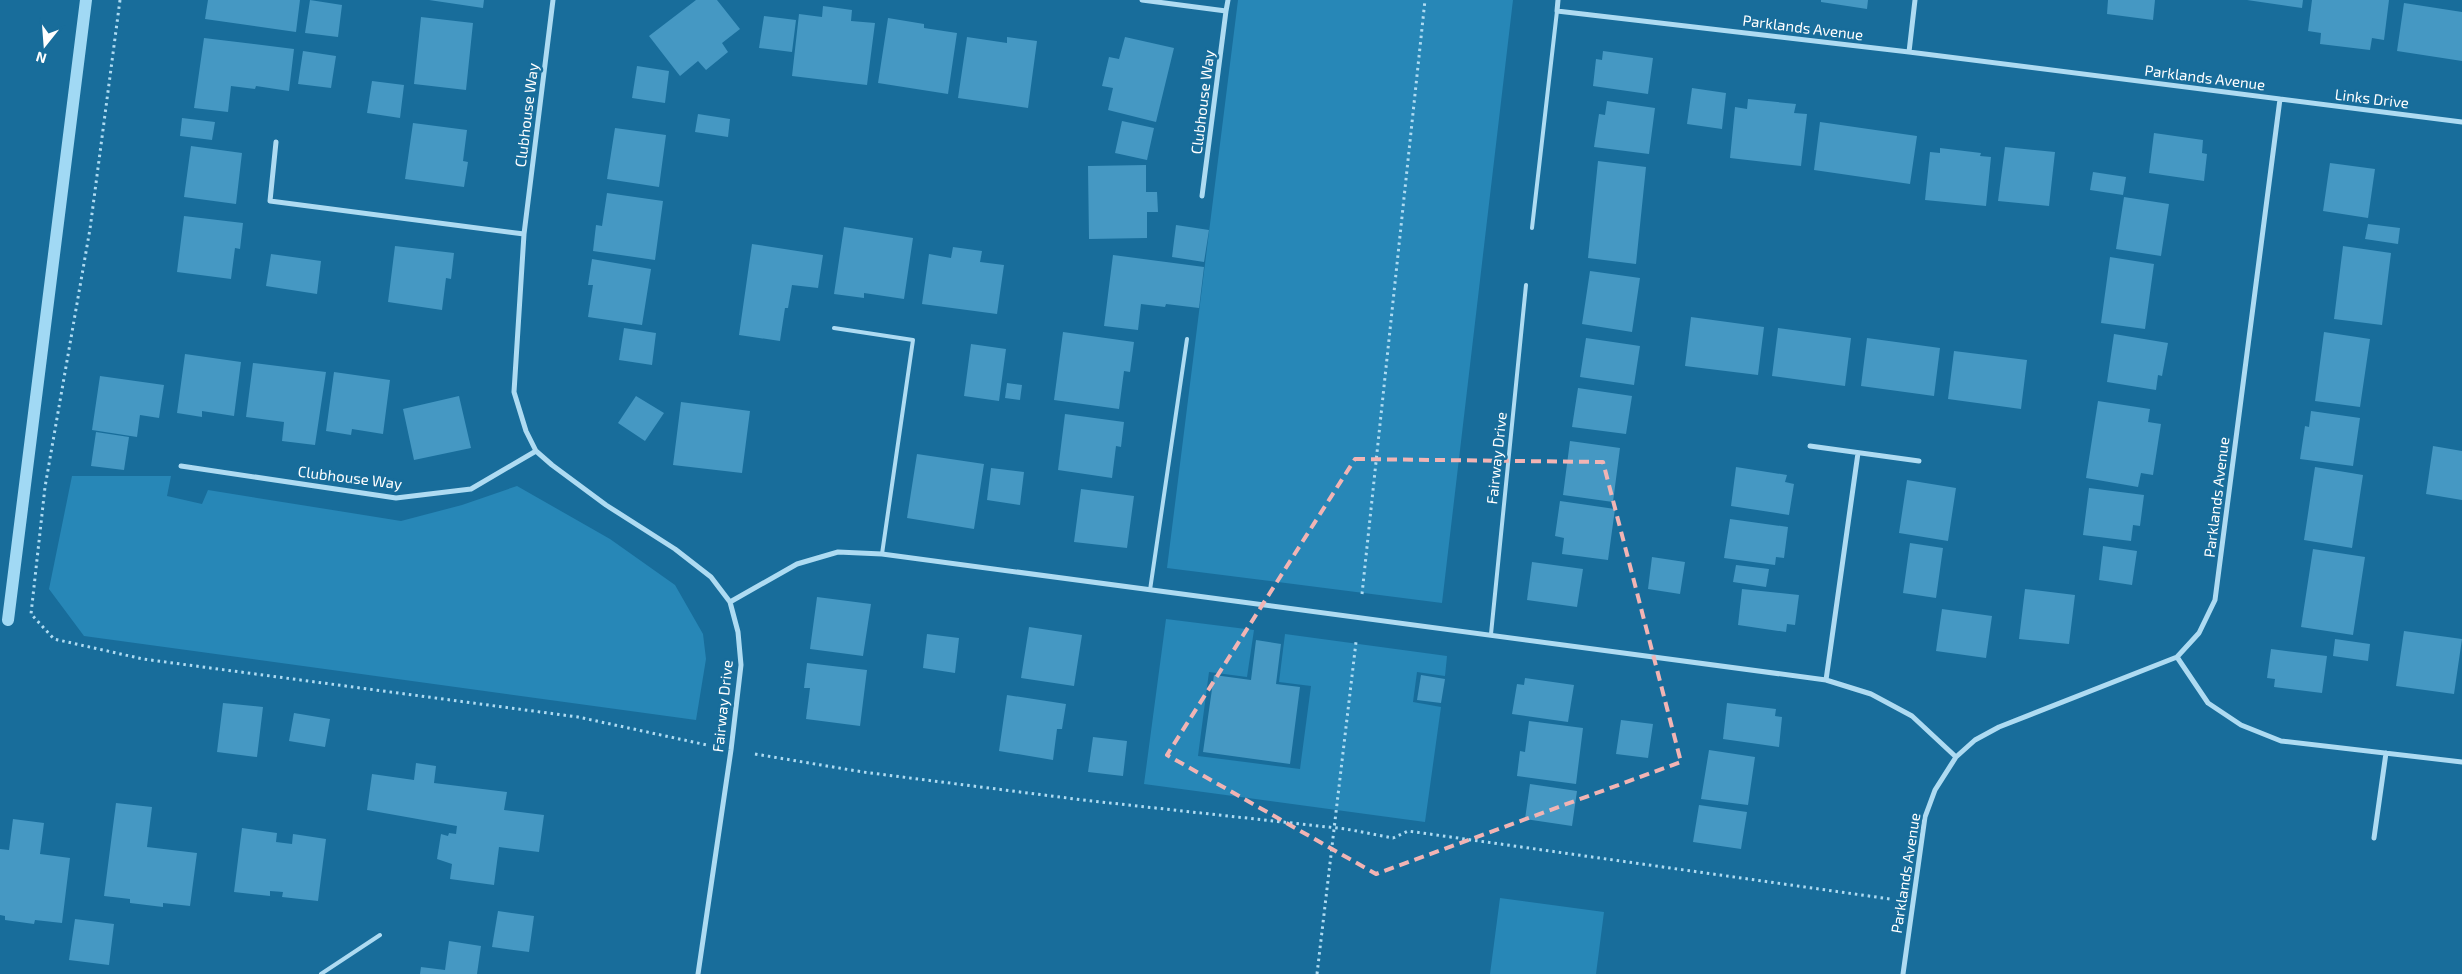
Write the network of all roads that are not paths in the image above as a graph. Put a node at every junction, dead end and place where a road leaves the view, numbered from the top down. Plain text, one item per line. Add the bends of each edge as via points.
1 (553, 0) edge
2 (1142, 0) edge
3 (1228, 0) edge
4 (1558, 0) edge
5 (1915, 0) edge
6 (1557, 10) junction
7 (1226, 11) junction
8 (1909, 52) junction
9 (2280, 99) junction
10 (2462, 122) edge
11 (276, 142) dead end
12 (1202, 196) dead end
13 (1532, 228) dead end
14 (524, 234) junction
15 (1526, 285) dead end
16 (834, 328) dead end
17 (1187, 339) dead end
18 (1810, 446) dead end
19 (536, 451) junction
20 (1858, 453) junction
21 (1919, 461) dead end
22 (181, 466) dead end
23 (882, 554) junction
24 (1150, 590) junction
25 (730, 602) junction
26 (1491, 634) junction
27 (2177, 657) junction
28 (1826, 680) junction
29 (2386, 753) junction
30 (1956, 757) junction
31 (2462, 762) edge
32 (2374, 838) dead end
33 (380, 935) dead end
34 (321, 974) edge
35 (698, 974) edge
36 (1903, 974) edge

1 - 14 street, Clubhouse Way
2 - 7 street
3 - 7 street, Clubhouse Way
4 - 6 street
5 - 8 street
6 - 8 street, Parklands Avenue
6 - 13 lane
7 - 12 street, Clubhouse Way
8 - 9 street, Parklands Avenue
9 - 10 street, Links Drive
9 - 27 street, Parklands Avenue via 2215,600 2199,633
11 - 14 street via 270,201
14 - 19 street, Clubhouse Way via 514,392
15 - 26 lane, Fairway Drive
16 - 23 lane via 913,340
17 - 24 lane
18 - 20 street
19 - 22 street, Clubhouse Way via 470,489 396,498
19 - 25 street, Clubhouse Way via 606,505 675,549 711,577
20 - 21 street
20 - 28 street
23 - 24 street
23 - 25 street via 838,552 797,564
24 - 26 street
25 - 35 street, Fairway Drive via 738,632 741,665
26 - 28 street
27 - 29 street via 2208,704 2241,726 2281,741
27 - 30 street, Parklands Avenue via 1999,727 1975,740
28 - 30 street via 1872,694 1912,716
29 - 31 street
29 - 32 street
30 - 36 street, Parklands Avenue via 1935,790 1925,817
33 - 34 lane

